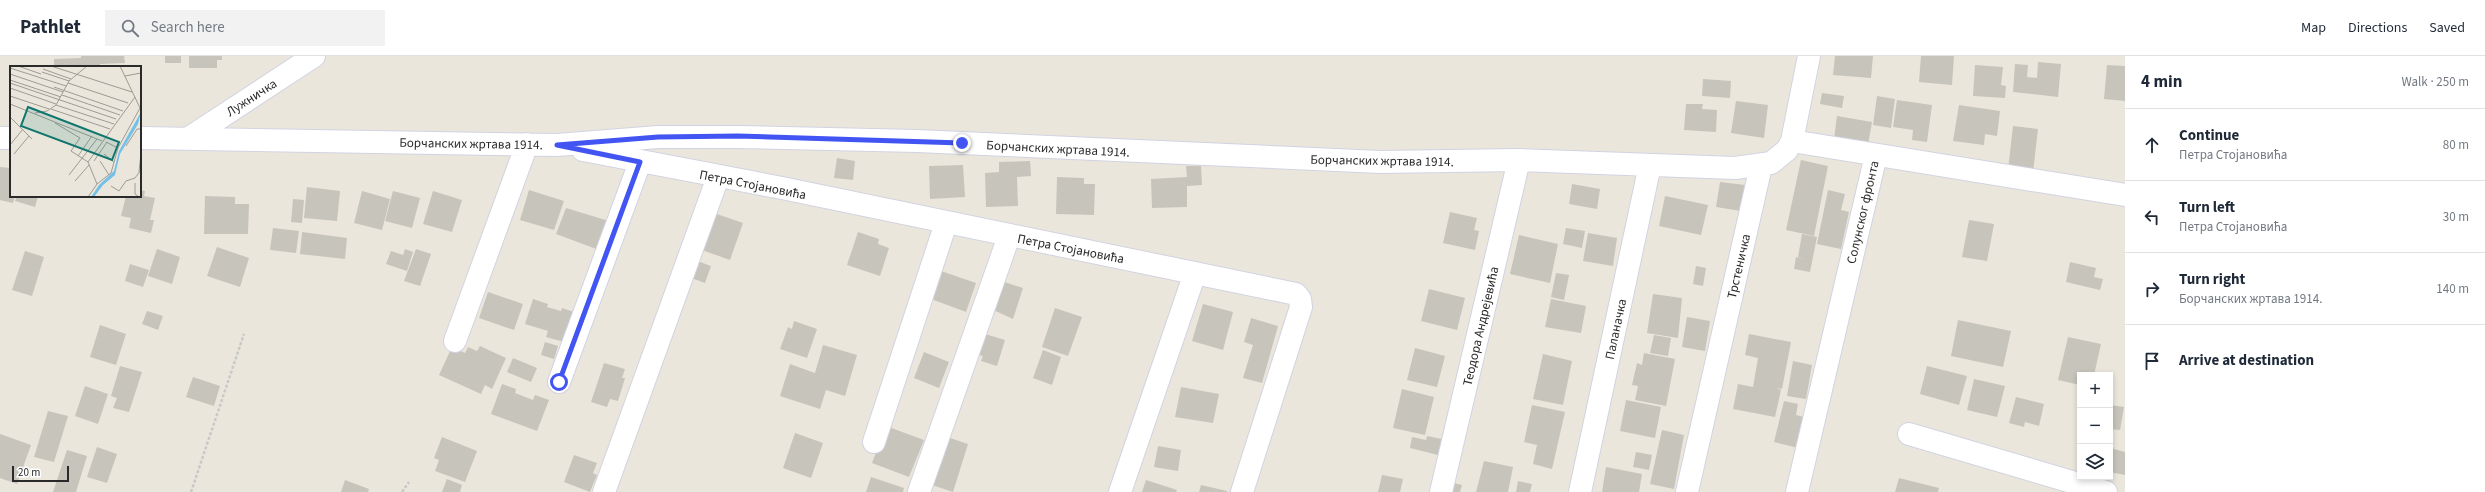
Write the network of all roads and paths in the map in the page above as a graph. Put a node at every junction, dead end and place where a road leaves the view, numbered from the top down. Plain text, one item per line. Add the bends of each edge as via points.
1 (314, 56) edge
2 (1809, 56) edge
3 (141, 138) edge
4 (189, 138) junction
5 (1792, 141) junction
6 (527, 144) junction
7 (557, 145) junction
8 (1876, 155) junction
9 (1519, 160) junction
10 (640, 162) junction
11 (1650, 165) junction
12 (1761, 166) junction
13 (718, 177) junction
14 (2125, 195) edge
15 (946, 223) junction
16 (1009, 236) junction
17 (1195, 273) junction
18 (244, 334) dead end
19 (455, 341) dead end
20 (559, 382) dead end
21 (1909, 434) dead end
22 (874, 442) dead end
23 (409, 482) dead end
24 (191, 492) edge
25 (402, 492) edge
26 (604, 492) edge
27 (920, 492) edge
28 (1120, 492) edge
29 (1242, 492) edge
30 (1441, 492) edge
31 (1580, 492) edge
32 (1687, 492) edge
33 (1797, 492) edge
34 (2106, 492) edge

1 - 4 street, Лужничка
2 - 5 street
3 - 4 street, Борчанских жртава 1914.
4 - 6 street, Борчанских жртава 1914.
5 - 8 street
5 - 12 street via 1780,157
6 - 7 street, Борчанских жртава 1914.
6 - 19 street
7 - 9 street, Борчанских жртава 1914. via 658,137 738,136 917,141 1380,162
7 - 10 street, Петра Стојановића
8 - 14 street, Солунског фронта
8 - 33 street, Солунског фронта
9 - 11 street, Борчанских жртава 1914.
9 - 30 street, Теодора Андрејевића
10 - 13 street, Петра Стојановића
10 - 20 street
11 - 12 street, Борчанских жртава 1914. via 1735,168
11 - 31 street, Паланачка
12 - 32 street, Трстеничка
13 - 15 street, Петра Стојановића
13 - 26 street
15 - 16 street, Петра Стојановића
15 - 22 street
16 - 17 street, Петра Стојановића
16 - 27 street
17 - 28 street
17 - 29 street, Петра Стојановића via 1288,292 1300,299 1302,307
18 - 24 path
21 - 34 street
23 - 25 path

